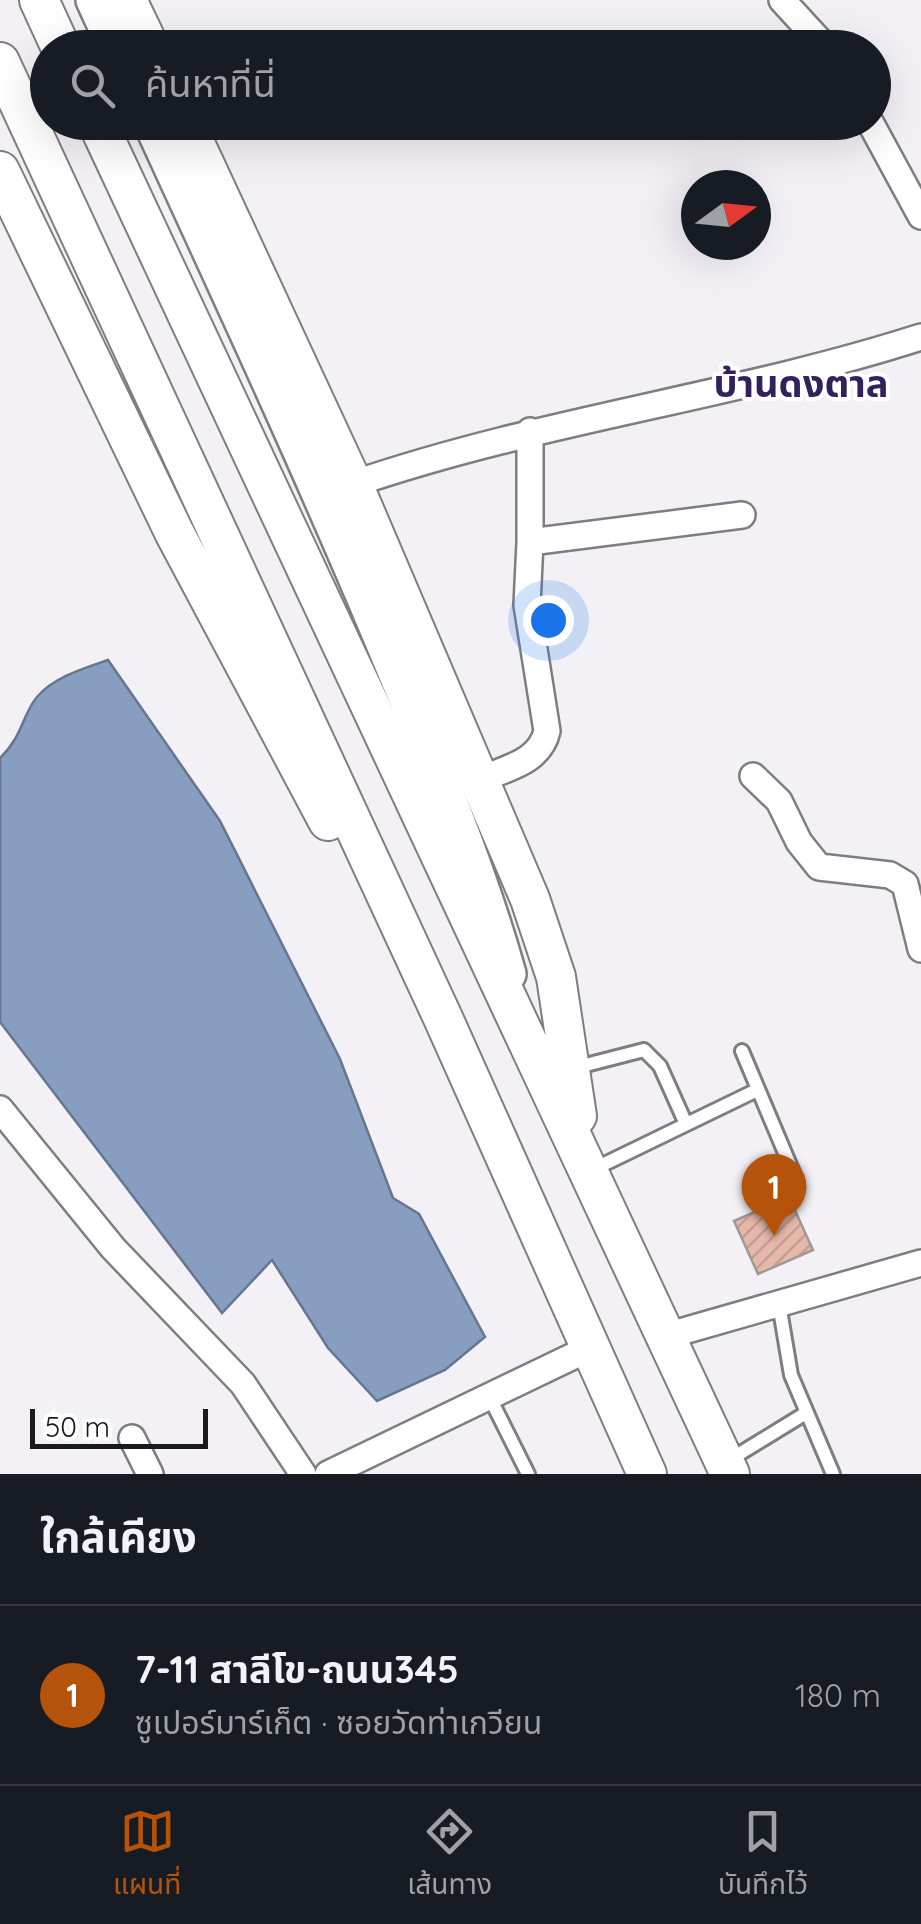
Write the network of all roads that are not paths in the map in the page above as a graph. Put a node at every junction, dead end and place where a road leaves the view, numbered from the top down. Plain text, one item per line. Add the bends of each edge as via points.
1 (39, 0) edge
2 (94, 0) edge
3 (128, 0) edge
4 (782, 0) edge
5 (53, 30) edge
6 (108, 30) edge
7 (142, 30) edge
8 (810, 30) edge
9 (0, 62) edge
10 (30, 125) edge
11 (37, 140) edge
12 (106, 140) edge
13 (159, 140) edge
14 (192, 140) edge
15 (880, 140) edge
16 (0, 171) edge
17 (921, 216) edge
18 (921, 337) edge
19 (530, 431) junction
20 (353, 484) junction
21 (742, 514) dead end
22 (530, 542) junction
23 (753, 776) dead end
24 (481, 779) junction
25 (921, 948) edge
26 (443, 1018) junction
27 (523, 1028) junction
28 (742, 1051) dead end
29 (572, 1069) junction
30 (757, 1090) junction
31 (0, 1109) edge
32 (686, 1124) junction
33 (586, 1162) junction
34 (793, 1172) dead end
35 (921, 1263) edge
36 (779, 1304) junction
37 (666, 1336) junction
38 (590, 1348) junction
39 (490, 1398) junction
40 (806, 1413) junction
41 (132, 1438) dead end
42 (727, 1469) edge
43 (150, 1474) edge
44 (303, 1474) edge
45 (328, 1474) edge
46 (528, 1474) edge
47 (648, 1474) edge
48 (834, 1474) edge

1 - 5 main road
2 - 6 main road
3 - 7 main road
4 - 8 street
9 - 10 main road
11 - 26 main road
12 - 27 main road
13 - 27 main road via 448,794
14 - 20 main road
15 - 17 street
16 - 26 main road via 255,690
18 - 19 street via 831,365
19 - 20 street
19 - 22 street
20 - 24 main road
21 - 22 street
22 - 24 street via 526,605 547,732 532,757
23 - 25 street via 779,801 819,867 905,884
24 - 29 main road via 556,977
26 - 38 main road
27 - 33 main road
28 - 30 lane
29 - 32 lane via 644,1050 660,1066
29 - 33 main road
30 - 32 lane
30 - 34 lane
31 - 44 street via 112,1248 243,1384
32 - 33 lane
33 - 37 main road
35 - 36 street
36 - 37 street
36 - 40 lane
37 - 42 main road
38 - 39 street
38 - 47 main road
39 - 45 street
39 - 46 lane
40 - 42 lane
40 - 48 lane
41 - 43 street

